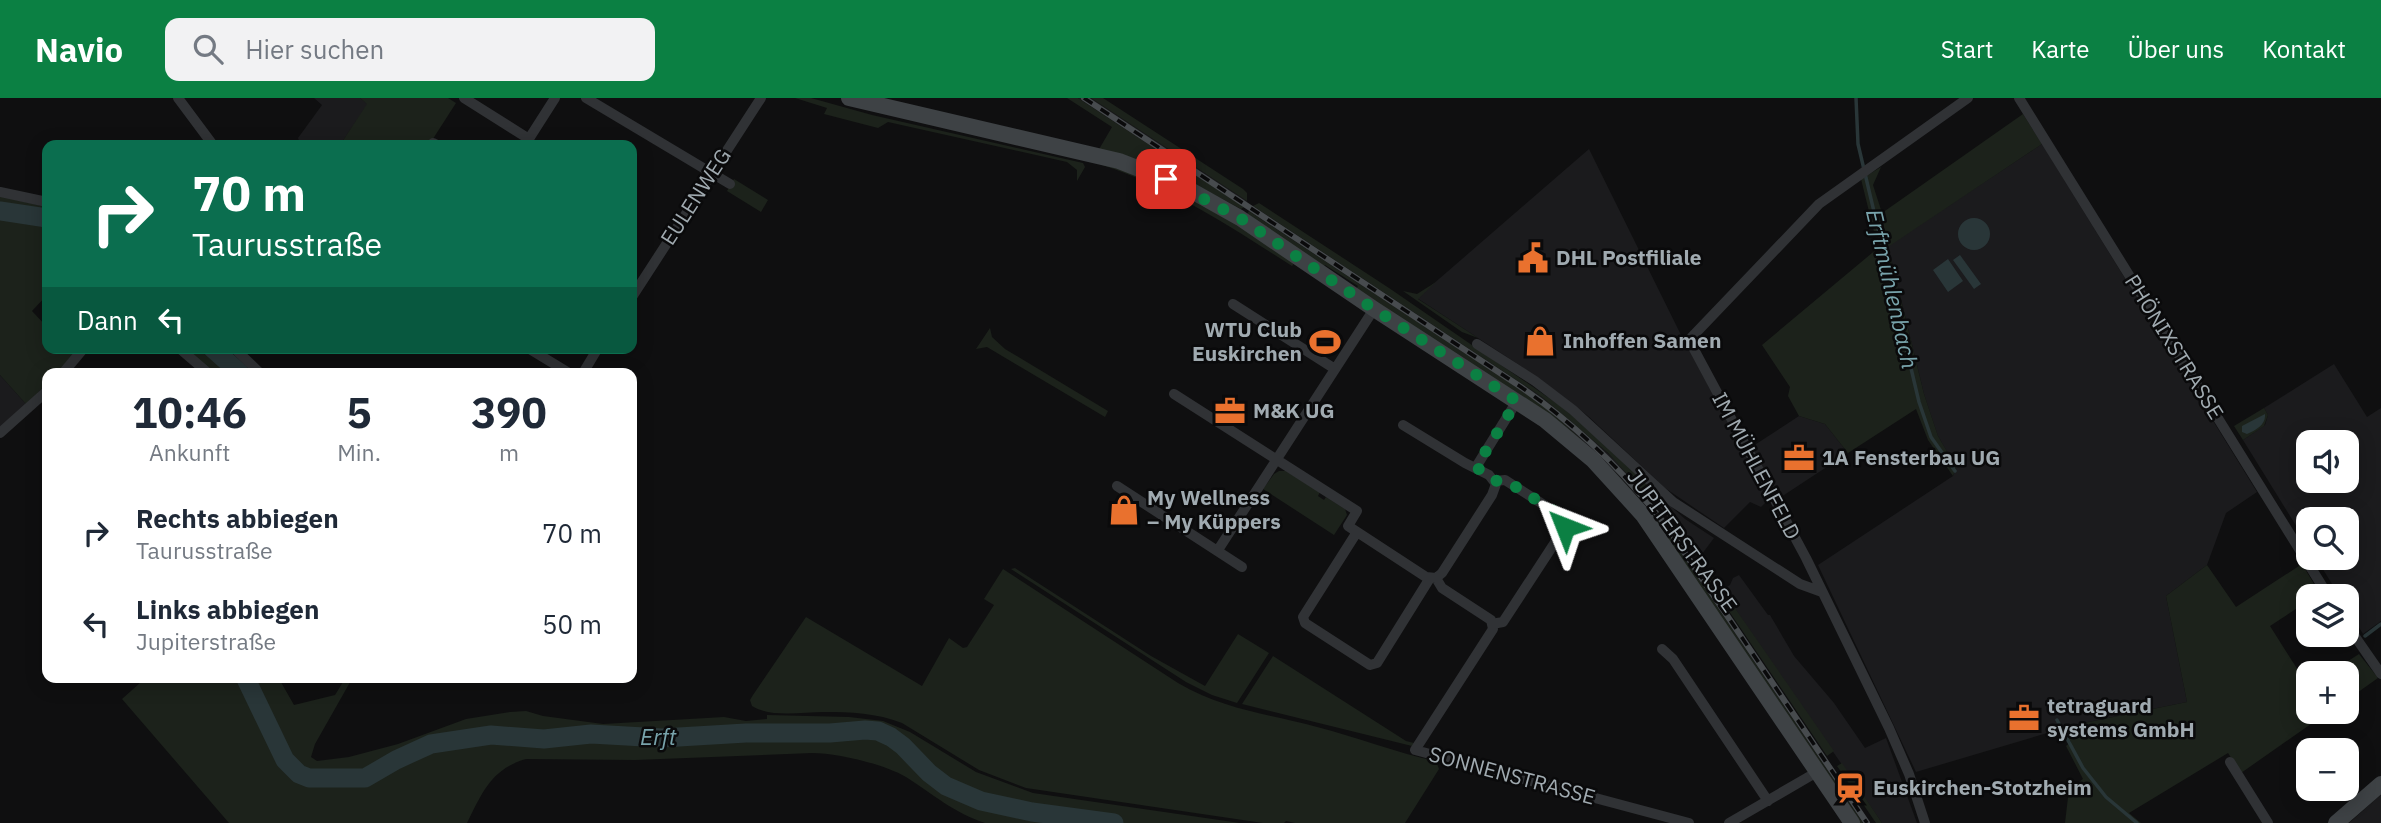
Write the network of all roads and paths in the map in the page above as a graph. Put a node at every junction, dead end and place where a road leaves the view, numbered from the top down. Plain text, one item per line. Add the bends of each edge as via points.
1 (178, 98) edge
2 (464, 98) edge
3 (555, 98) edge
4 (586, 98) edge
5 (761, 98) edge
6 (849, 98) edge
7 (1968, 98) edge
8 (2019, 98) edge
9 (209, 140) edge
10 (524, 140) edge
11 (528, 140) edge
12 (711, 173) junction
13 (730, 184) dead end
14 (0, 192) edge
15 (42, 201) edge
16 (637, 289) edge
17 (1233, 304) dead end
18 (1374, 309) junction
19 (1477, 344) dead end
20 (79, 354) edge
21 (186, 354) edge
22 (240, 354) edge
23 (538, 354) edge
24 (67, 368) edge
25 (202, 368) edge
26 (255, 368) edge
27 (561, 368) edge
28 (1335, 369) junction
29 (1174, 394) dead end
30 (42, 395) edge
31 (1517, 401) junction
32 (1403, 425) dead end
33 (0, 433) edge
34 (1277, 460) junction
35 (1476, 467) junction
36 (1495, 481) junction
37 (1117, 486) dead end
38 (1357, 532) junction
39 (1218, 550) junction
40 (1241, 567) dead end
41 (1433, 578) junction
42 (2321, 584) edge
43 (1822, 592) junction
44 (1492, 624) junction
45 (2359, 642) edge
46 (1662, 649) dead end
47 (2381, 674) edge
48 (2230, 762) dead end
49 (1817, 772) junction
50 (2381, 784) edge
51 (1768, 801) junction
52 (1689, 823) edge
53 (1729, 823) edge
54 (1852, 823) edge
55 (1926, 823) edge
56 (2269, 823) edge
57 (2336, 823) edge

1 - 9 street
2 - 10 street
3 - 11 street
4 - 12 street
5 - 12 street, EULENWEG
6 - 18 street, JUPITERSTRASSE via 1150,171 1240,218
7 - 43 street, IM MÜHLENFELD via 1808,214 1689,340
8 - 42 street, PHÖNIXSTRASSE
12 - 13 street
12 - 16 street, EULENWEG
14 - 15 street
17 - 28 street
18 - 28 street
18 - 31 street, JUPITERSTRASSE
19 - 43 street via 1581,416 1673,502 1800,584
20 - 24 street
21 - 25 street
22 - 26 street
23 - 27 street
28 - 34 street
29 - 34 street
30 - 33 street
31 - 35 street
31 - 49 street, JUPITERSTRASSE via 1584,452 1634,505
32 - 35 street
34 - 38 street via 1357,511 1348,526
34 - 39 street
35 - 36 street
36 - 41 street via 1492,495 1442,573
36 - 44 street via 1505,480 1563,517 1565,527 1503,622
37 - 39 street
38 - 41 street
38 - 41 street via 1303,617 1305,623 1370,665 1377,663
39 - 40 street
41 - 44 street
43 - 55 street, IM MÜHLENFELD via 1901,752
44 - 52 street, SONNENSTRASSE via 1415,750
45 - 47 street
46 - 51 street
48 - 56 street
49 - 51 street
49 - 54 street, JUPITERSTRASSE
50 - 57 street
51 - 53 street

